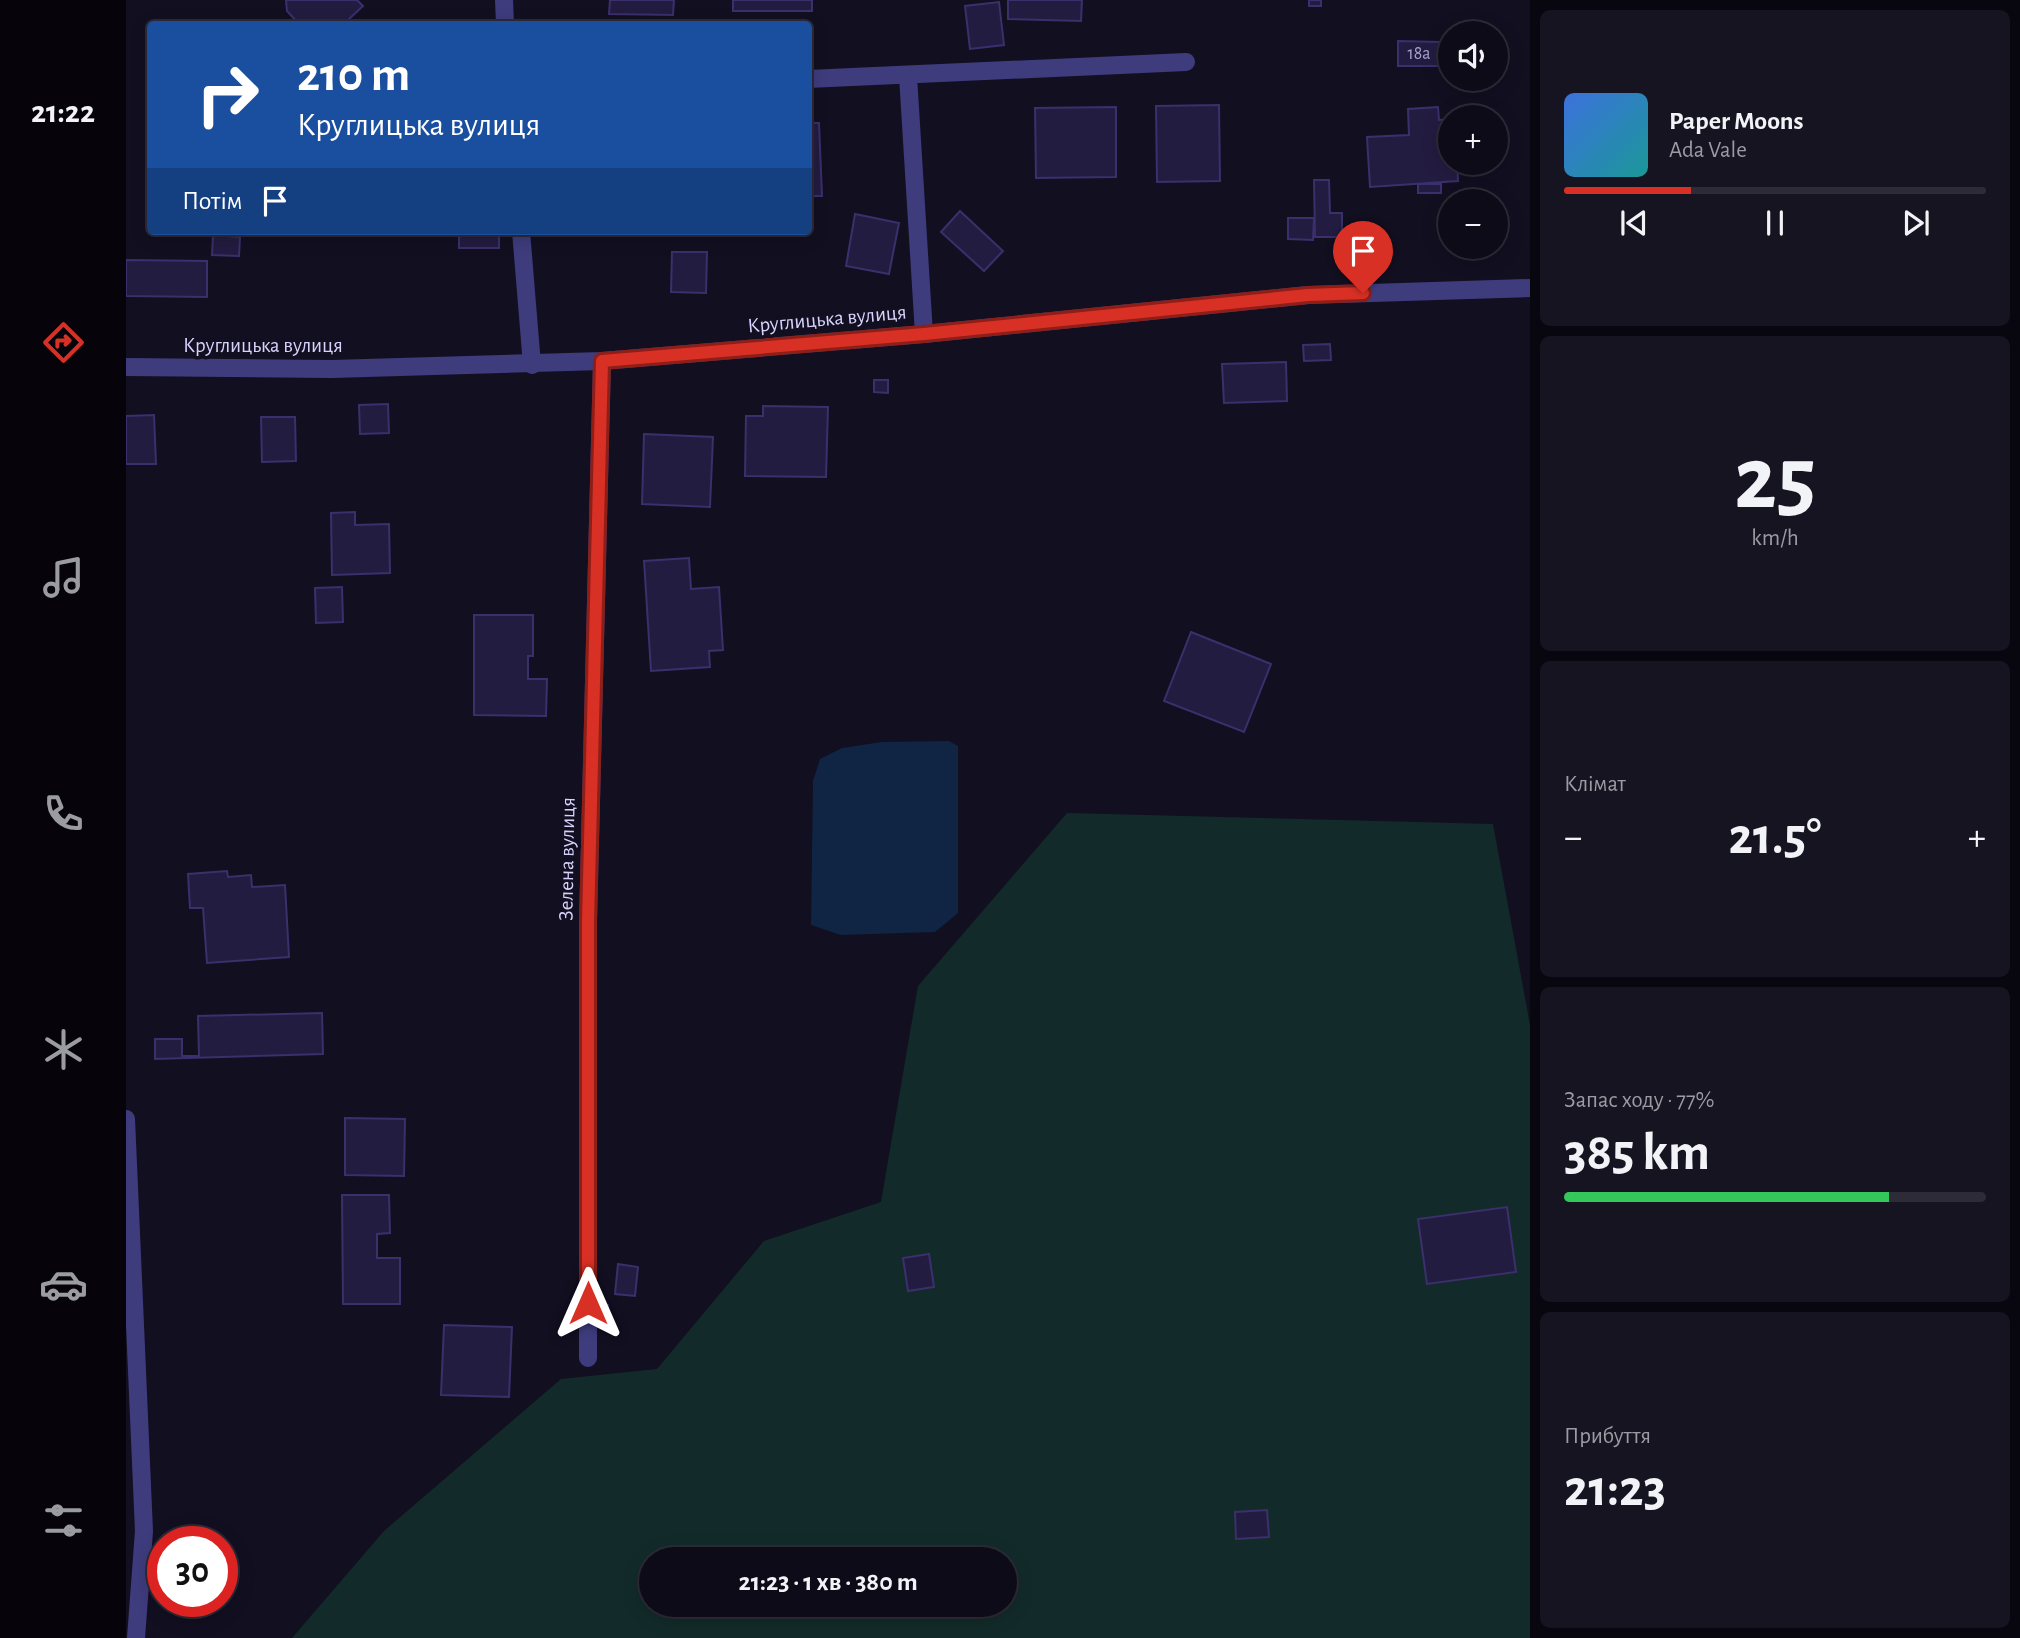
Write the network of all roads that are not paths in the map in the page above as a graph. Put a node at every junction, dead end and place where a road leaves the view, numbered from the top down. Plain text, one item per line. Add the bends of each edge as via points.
1 (504, 0) edge
2 (505, 21) edge
3 (1186, 62) dead end
4 (908, 76) junction
5 (812, 79) edge
6 (521, 235) edge
7 (1530, 288) edge
8 (924, 334) junction
9 (602, 361) junction
10 (532, 365) junction
11 (126, 367) edge
12 (126, 1119) edge
13 (588, 1357) dead end
14 (136, 1638) edge

1 - 2 street
3 - 4 street
4 - 5 street
4 - 8 street
6 - 10 street
7 - 8 street, Круглицька вулиця via 1308,295
8 - 9 street, Круглицька вулиця
9 - 10 street, Круглицька вулиця
9 - 13 street, Зелена вулиця via 588,922
10 - 11 street, Круглицька вулиця
12 - 14 street via 144,1531

